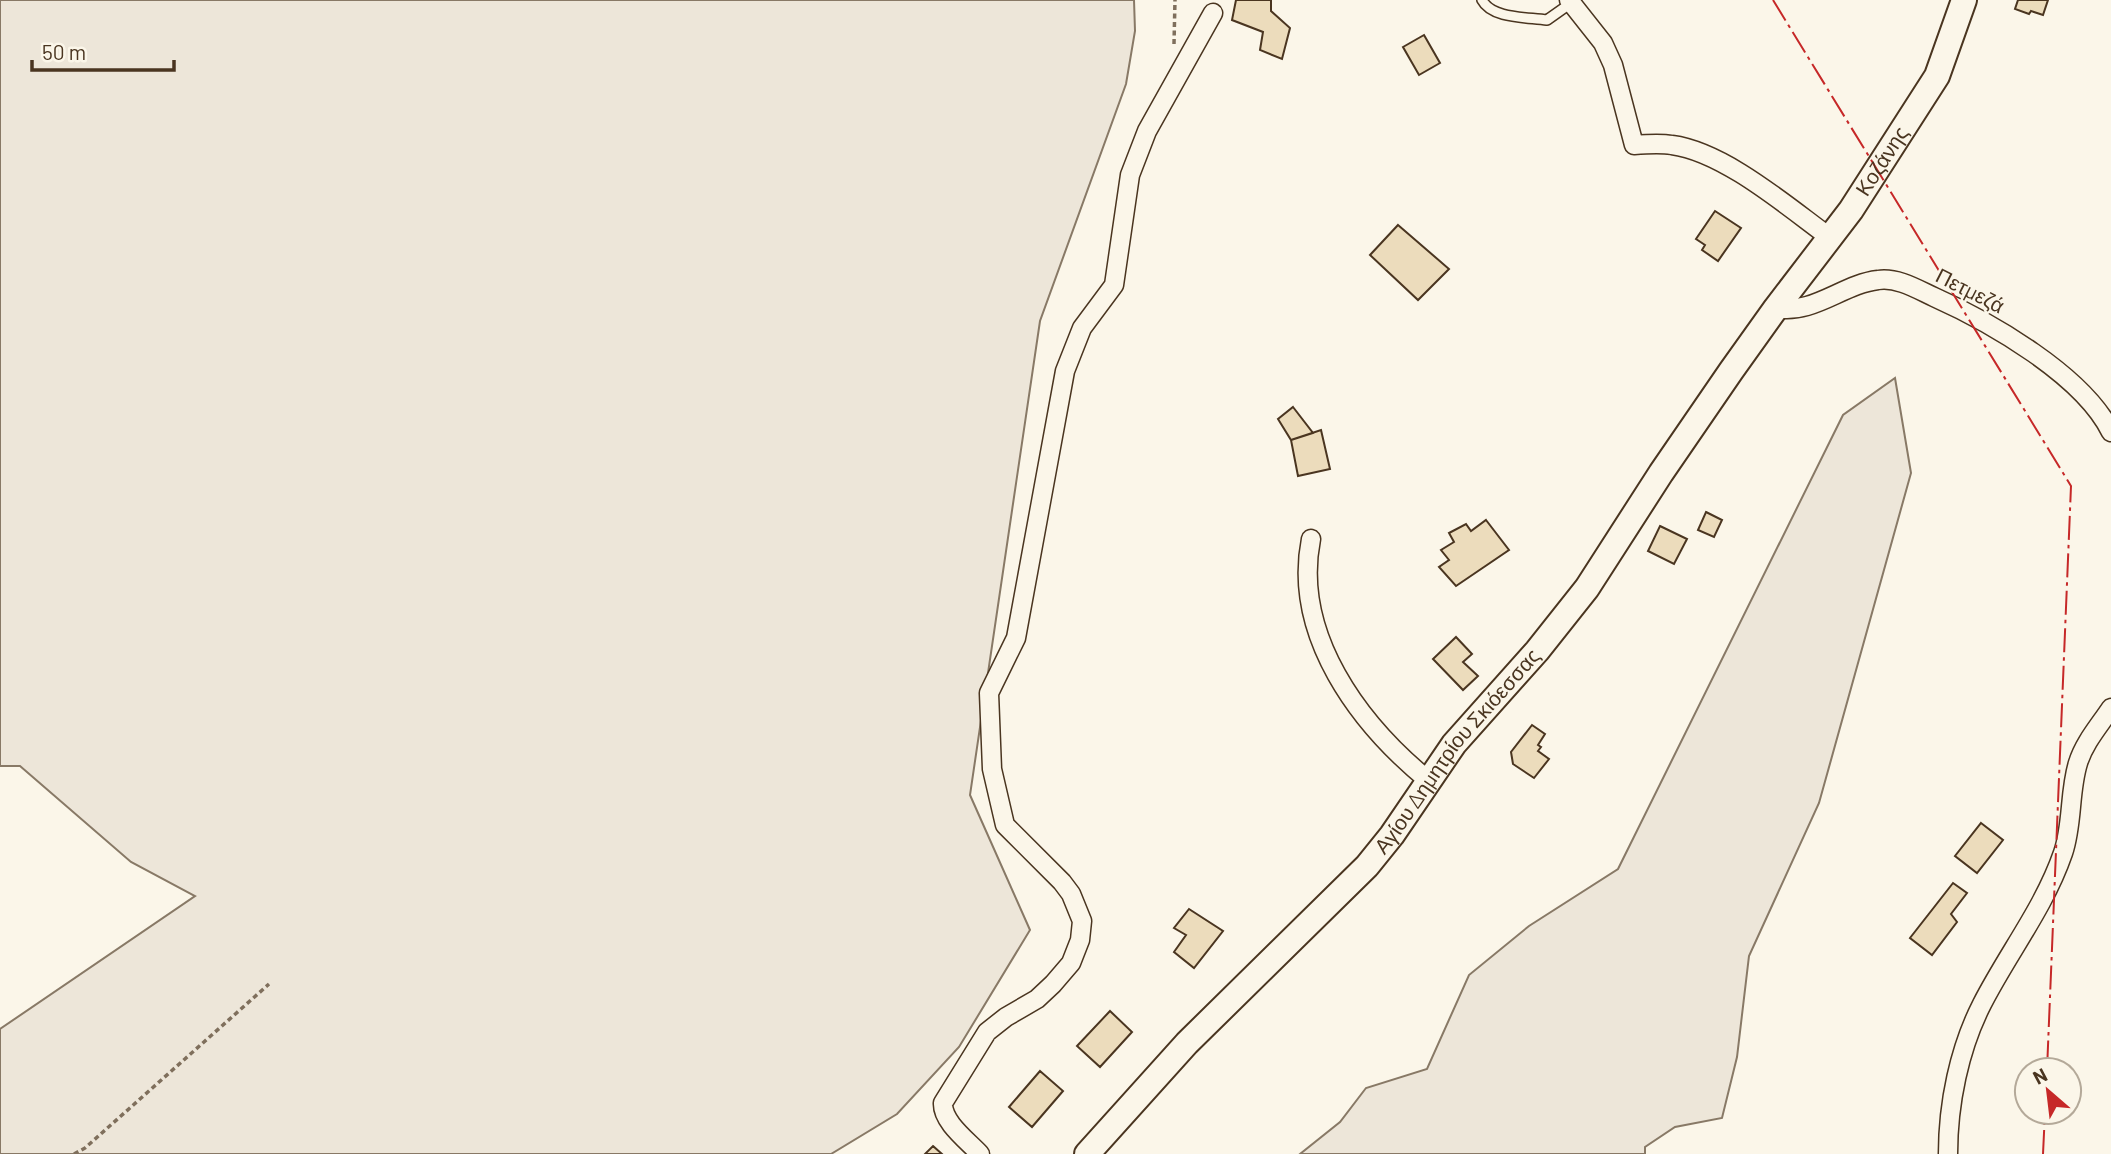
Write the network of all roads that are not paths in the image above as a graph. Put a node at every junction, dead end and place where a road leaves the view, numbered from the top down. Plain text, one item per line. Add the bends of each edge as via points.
1 (1482, 0) edge
2 (1964, 0) edge
3 (1570, 2) edge
4 (1213, 13) dead end
5 (1832, 239) junction
6 (1776, 308) junction
7 (2111, 432) edge
8 (1311, 539) dead end
9 (2111, 708) edge
10 (1429, 781) junction
11 (980, 1154) edge
12 (1087, 1154) edge
13 (1948, 1154) edge

1 - 3 lane via 1494,12 1547,20
2 - 5 street, Κοζάνης via 1930,89
3 - 5 street via 1603,43 1613,65 1634,145 1689,149 1744,174
4 - 11 street via 1147,131 1130,175 1114,285 1082,327 1065,371 1016,638 989,693 992,769 1005,825 1067,887 1082,921 1080,940 1064,972 1037,999 987,1032 943,1103 944,1113
5 - 6 street, Κοζάνης
6 - 7 street, Πετμεζά via 1798,309 1880,279 1898,282 1959,308 2029,350 2079,392
6 - 10 street, Αγίου Δημητρίου Σκιόεσσας via 1587,588 1466,730
8 - 10 street via 1309,588 1327,654 1370,725
9 - 13 street via 2079,759 2067,837 2049,887 1972,1028 1951,1105
10 - 12 street, Αγίου Δημητρίου Σκιόεσσας via 1367,866 1187,1043

